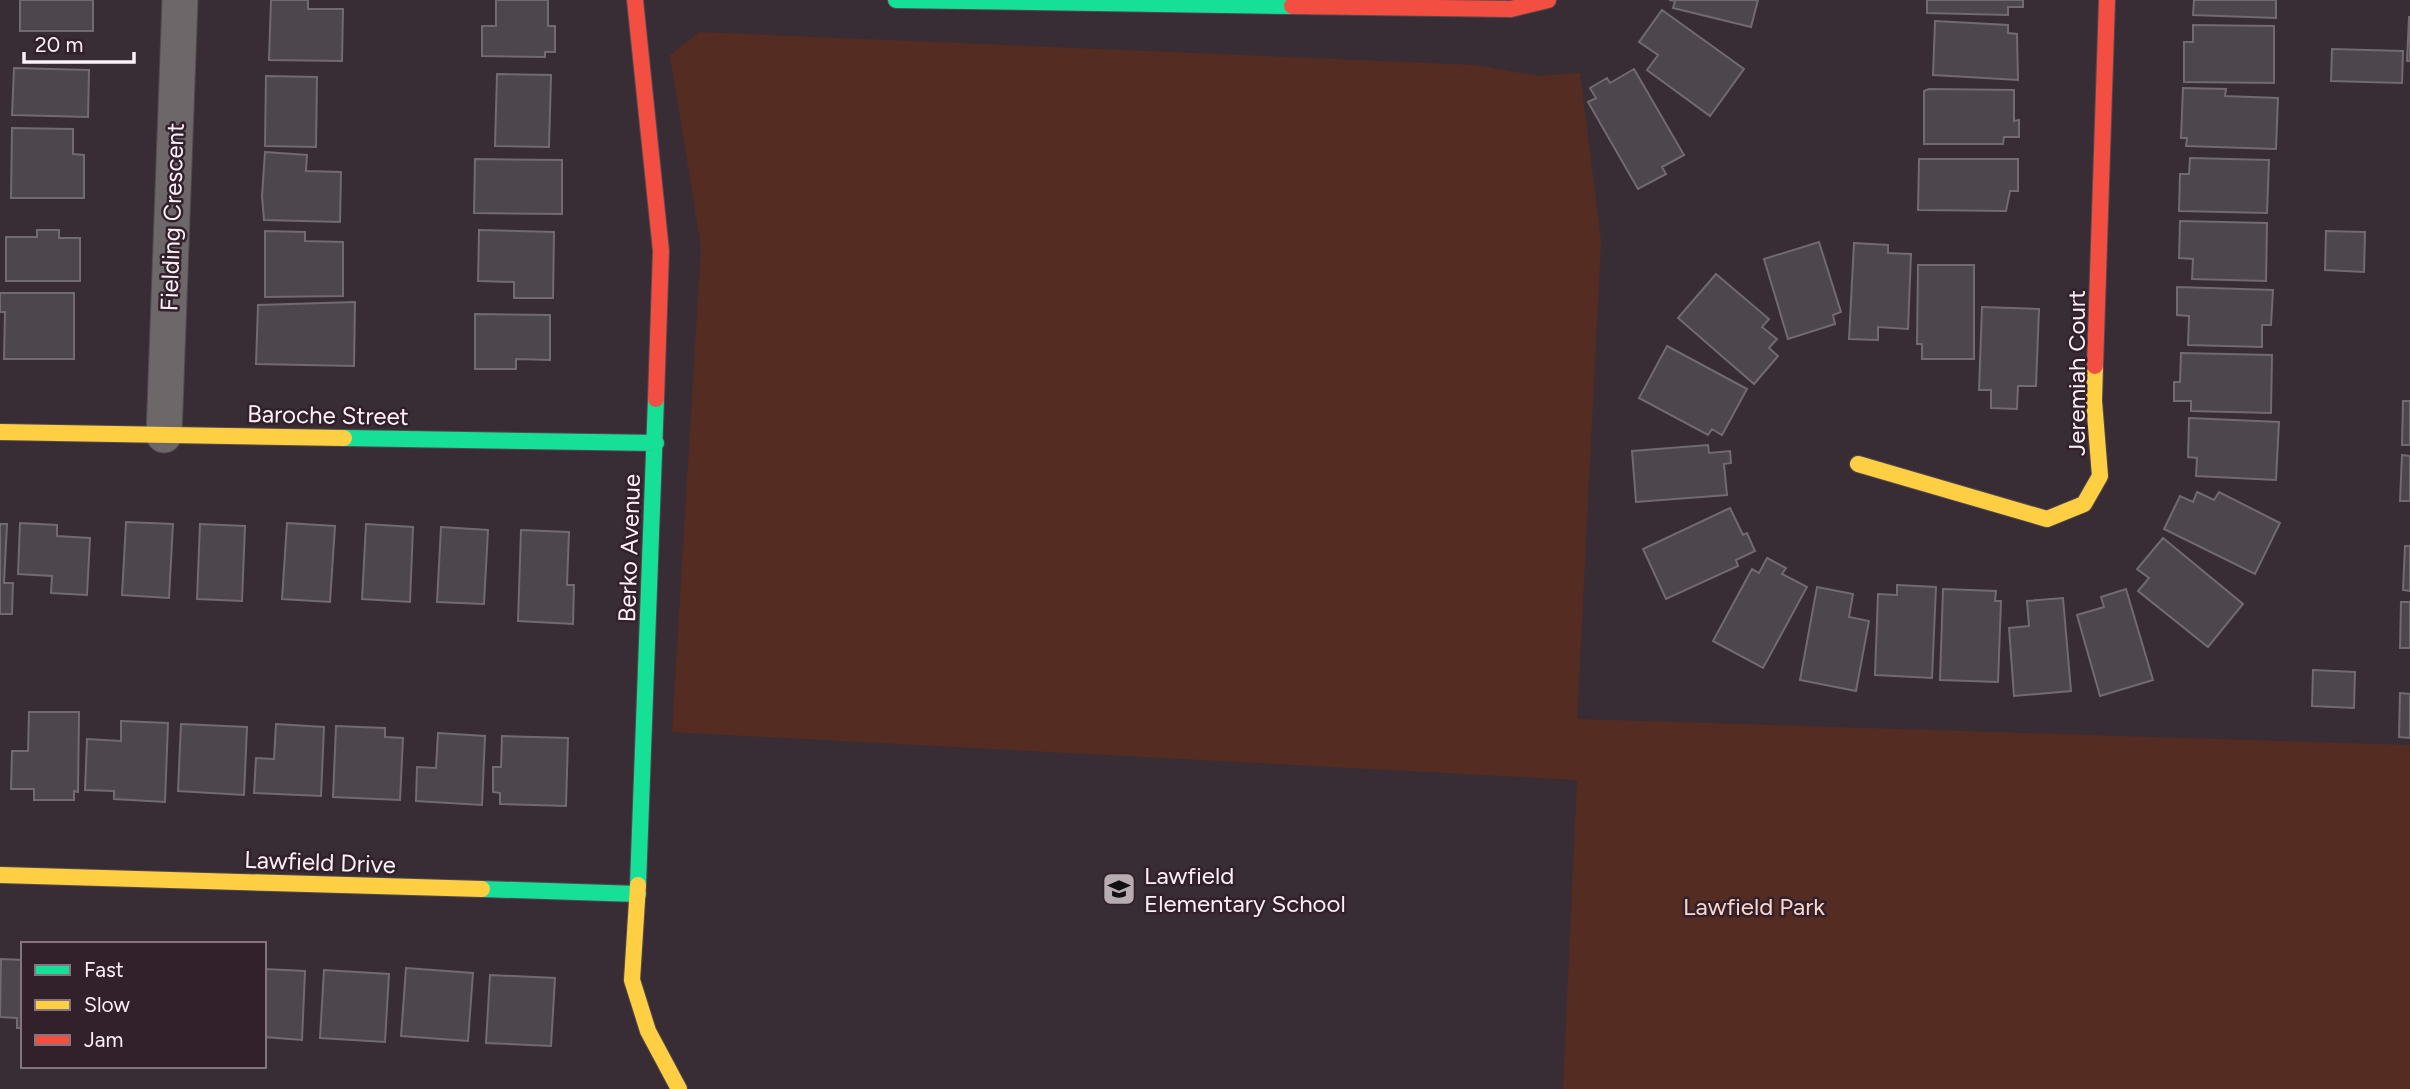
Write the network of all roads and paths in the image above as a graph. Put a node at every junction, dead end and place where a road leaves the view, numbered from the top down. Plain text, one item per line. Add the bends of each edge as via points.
1 (180, 0) edge
2 (635, 0) edge
3 (896, 0) edge
4 (1548, 0) edge
5 (2108, 0) edge
6 (0, 432) edge
7 (164, 435) junction
8 (656, 443) junction
9 (1858, 464) dead end
10 (0, 875) edge
11 (638, 894) junction
12 (679, 1089) edge

1 - 7 street, Fielding Crescent
2 - 8 street, Berko Avenue via 661,251
3 - 4 street via 1511,9
5 - 9 street, Jeremiah Court via 2094,401 2100,476 2084,504 2047,519
6 - 7 street, Baroche Street
7 - 8 street, Baroche Street
8 - 11 street, Berko Avenue
10 - 11 street, Lawfield Drive
11 - 12 street, Berko Avenue via 632,980 648,1031

